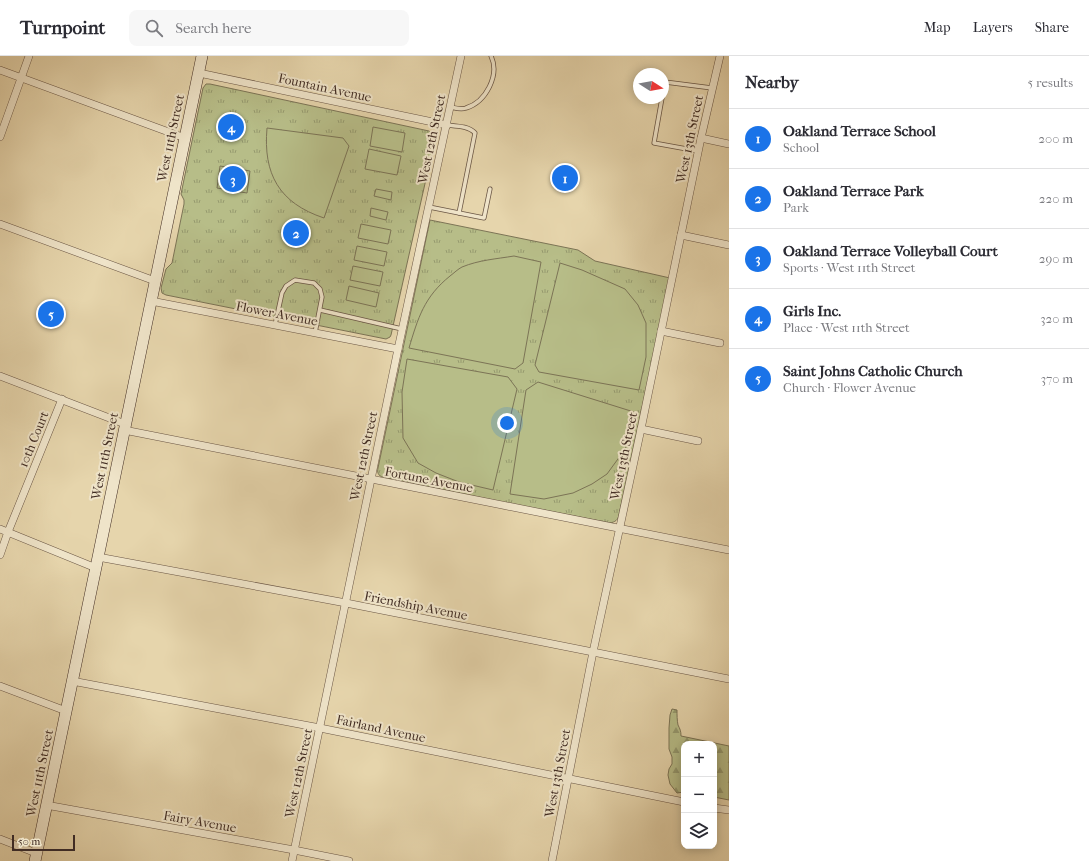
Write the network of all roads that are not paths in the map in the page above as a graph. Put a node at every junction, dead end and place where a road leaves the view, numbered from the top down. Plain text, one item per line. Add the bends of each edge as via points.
1 (29, 56) edge
2 (202, 56) edge
3 (461, 56) edge
4 (491, 56) edge
5 (720, 56) edge
6 (0, 70) edge
7 (198, 73) junction
8 (21, 78) junction
9 (669, 83) edge
10 (712, 88) junction
11 (661, 104) edge
12 (450, 107) junction
13 (446, 125) junction
14 (0, 137) edge
15 (185, 138) junction
16 (701, 138) junction
17 (729, 144) edge
18 (698, 151) junction
19 (490, 189) dead end
20 (429, 207) junction
21 (459, 213) junction
22 (0, 224) edge
23 (681, 235) junction
24 (729, 245) edge
25 (155, 281) junction
26 (151, 301) junction
27 (320, 310) junction
28 (275, 325) junction
29 (402, 329) junction
30 (661, 331) junction
31 (315, 333) junction
32 (720, 343) dead end
33 (398, 349) junction
34 (0, 376) edge
35 (62, 399) junction
36 (125, 427) junction
37 (641, 429) junction
38 (698, 441) dead end
39 (371, 480) junction
40 (0, 529) edge
41 (619, 529) junction
42 (8, 532) junction
43 (729, 550) edge
44 (0, 555) edge
45 (97, 562) junction
46 (346, 603) junction
47 (593, 652) junction
48 (729, 678) edge
49 (72, 681) junction
50 (0, 686) edge
51 (66, 711) junction
52 (320, 728) junction
53 (568, 779) junction
54 (681, 801) edge
55 (46, 806) junction
56 (717, 808) edge
57 (729, 810) edge
58 (0, 839) edge
59 (294, 850) junction
60 (36, 857) edge
61 (292, 861) edge
62 (348, 861) edge
63 (552, 861) edge

1 - 8 street
2 - 7 main road, West 11th Street
3 - 12 street, West 12th Street
4 - 12 lane via 493,79 481,99 468,108
5 - 10 street, West 13th Street
6 - 8 street
7 - 13 street, Fountain Avenue
7 - 15 main road, West 11th Street
8 - 14 street
8 - 15 street
9 - 10 lane
10 - 16 street, West 13th Street
11 - 18 lane via 654,143
12 - 13 street, West 12th Street
13 - 20 street, West 12th Street
13 - 21 lane via 458,126 475,133
15 - 25 main road, West 11th Street
16 - 17 street
16 - 18 street, West 13th Street
18 - 23 street, West 13th Street
19 - 21 lane via 484,218
20 - 21 lane
20 - 29 street, West 12th Street
22 - 25 street
23 - 24 street
23 - 30 street, West 13th Street
25 - 26 main road, West 11th Street
26 - 28 street, Flower Avenue
26 - 36 main road, West 11th Street
27 - 28 lane via 320,289 314,283 295,280 286,286 282,293
27 - 29 lane
27 - 31 lane
28 - 31 street, Flower Avenue
29 - 33 street, West 12th Street
30 - 32 street
30 - 37 street, West 13th Street
31 - 33 street, Flower Avenue
33 - 39 street, West 12th Street
34 - 35 street, Fortune Avenue
35 - 36 street, Fortune Avenue
35 - 42 street, 10th Court
36 - 39 street, Fortune Avenue
36 - 45 main road, West 11th Street
37 - 38 street
37 - 41 street, West 13th Street
39 - 41 street, Fortune Avenue
39 - 46 street, West 12th Street
40 - 42 street, Friendship Avenue
41 - 43 street, Fortune Avenue
41 - 47 street, West 13th Street
42 - 44 street, 10th Court
42 - 45 street, Friendship Avenue
45 - 46 street, Friendship Avenue
45 - 49 main road, West 11th Street
46 - 47 street, Friendship Avenue
46 - 52 street, West 12th Street
47 - 48 street, Friendship Avenue
47 - 53 street, West 13th Street
49 - 51 main road, West 11th Street
49 - 52 street, Fairland Avenue
50 - 51 street
51 - 55 main road, West 11th Street
52 - 53 street, Fairland Avenue
52 - 59 street, West 12th Street
53 - 54 street, Fairland Avenue
53 - 63 street, West 13th Street
55 - 59 street, Fairy Avenue
55 - 60 main road, West 11th Street
56 - 57 street
58 - 60 street
59 - 61 street, West 12th Street
59 - 62 street, Fairy Avenue

